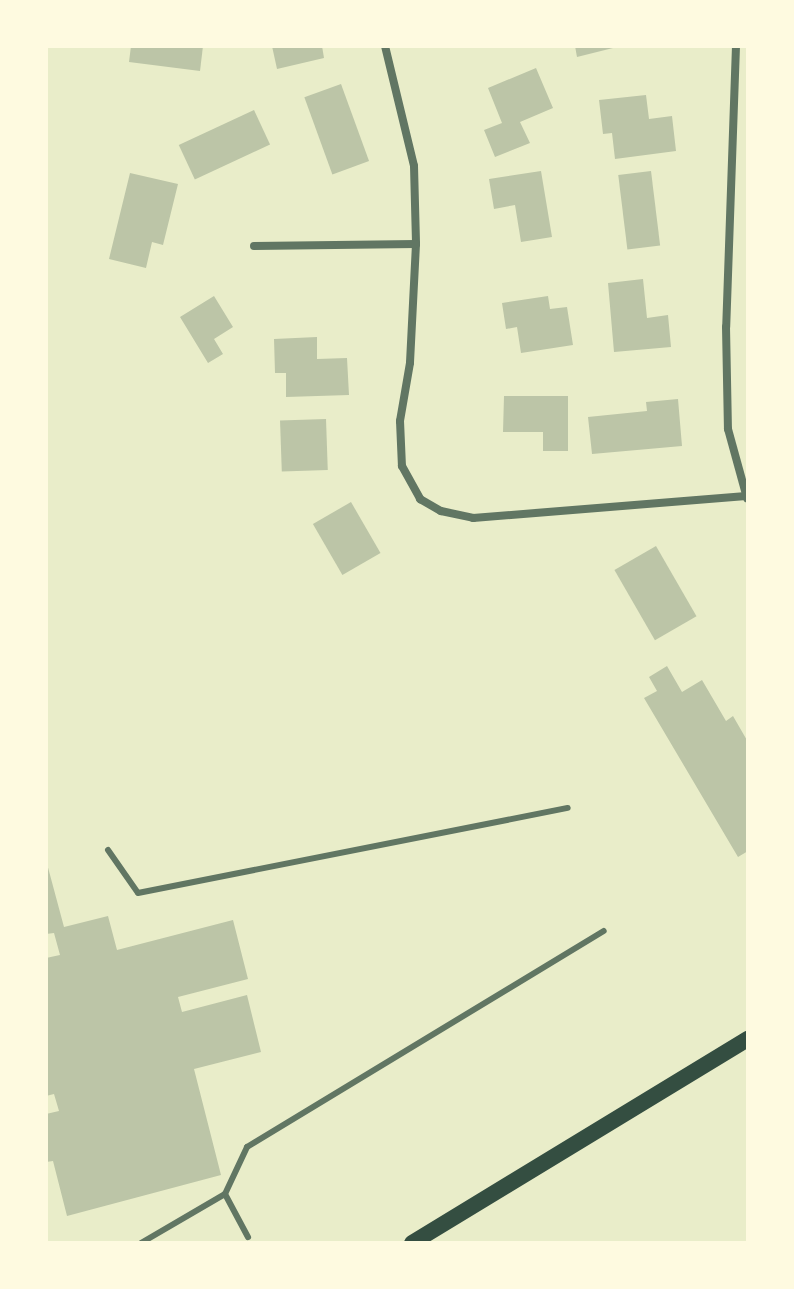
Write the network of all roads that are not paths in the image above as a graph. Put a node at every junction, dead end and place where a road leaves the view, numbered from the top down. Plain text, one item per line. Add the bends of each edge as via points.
1 (385, 46) edge
2 (736, 46) edge
3 (748, 87) edge
4 (737, 88) junction
5 (416, 244) junction
6 (254, 246) dead end
7 (747, 498) edge
8 (568, 808) dead end
9 (108, 850) dead end
10 (604, 931) dead end
11 (748, 1039) edge
12 (225, 1194) junction
13 (248, 1237) dead end
14 (141, 1243) edge
15 (412, 1243) edge

1 - 5 street via 414,166
2 - 4 street
3 - 4 street
4 - 7 street via 726,327 728,429
5 - 6 street
5 - 7 street via 410,363 400,421 402,466 420,499 441,511 473,518
8 - 9 lane via 138,893
10 - 12 lane via 247,1147
11 - 15 main road
12 - 13 lane
12 - 14 lane

